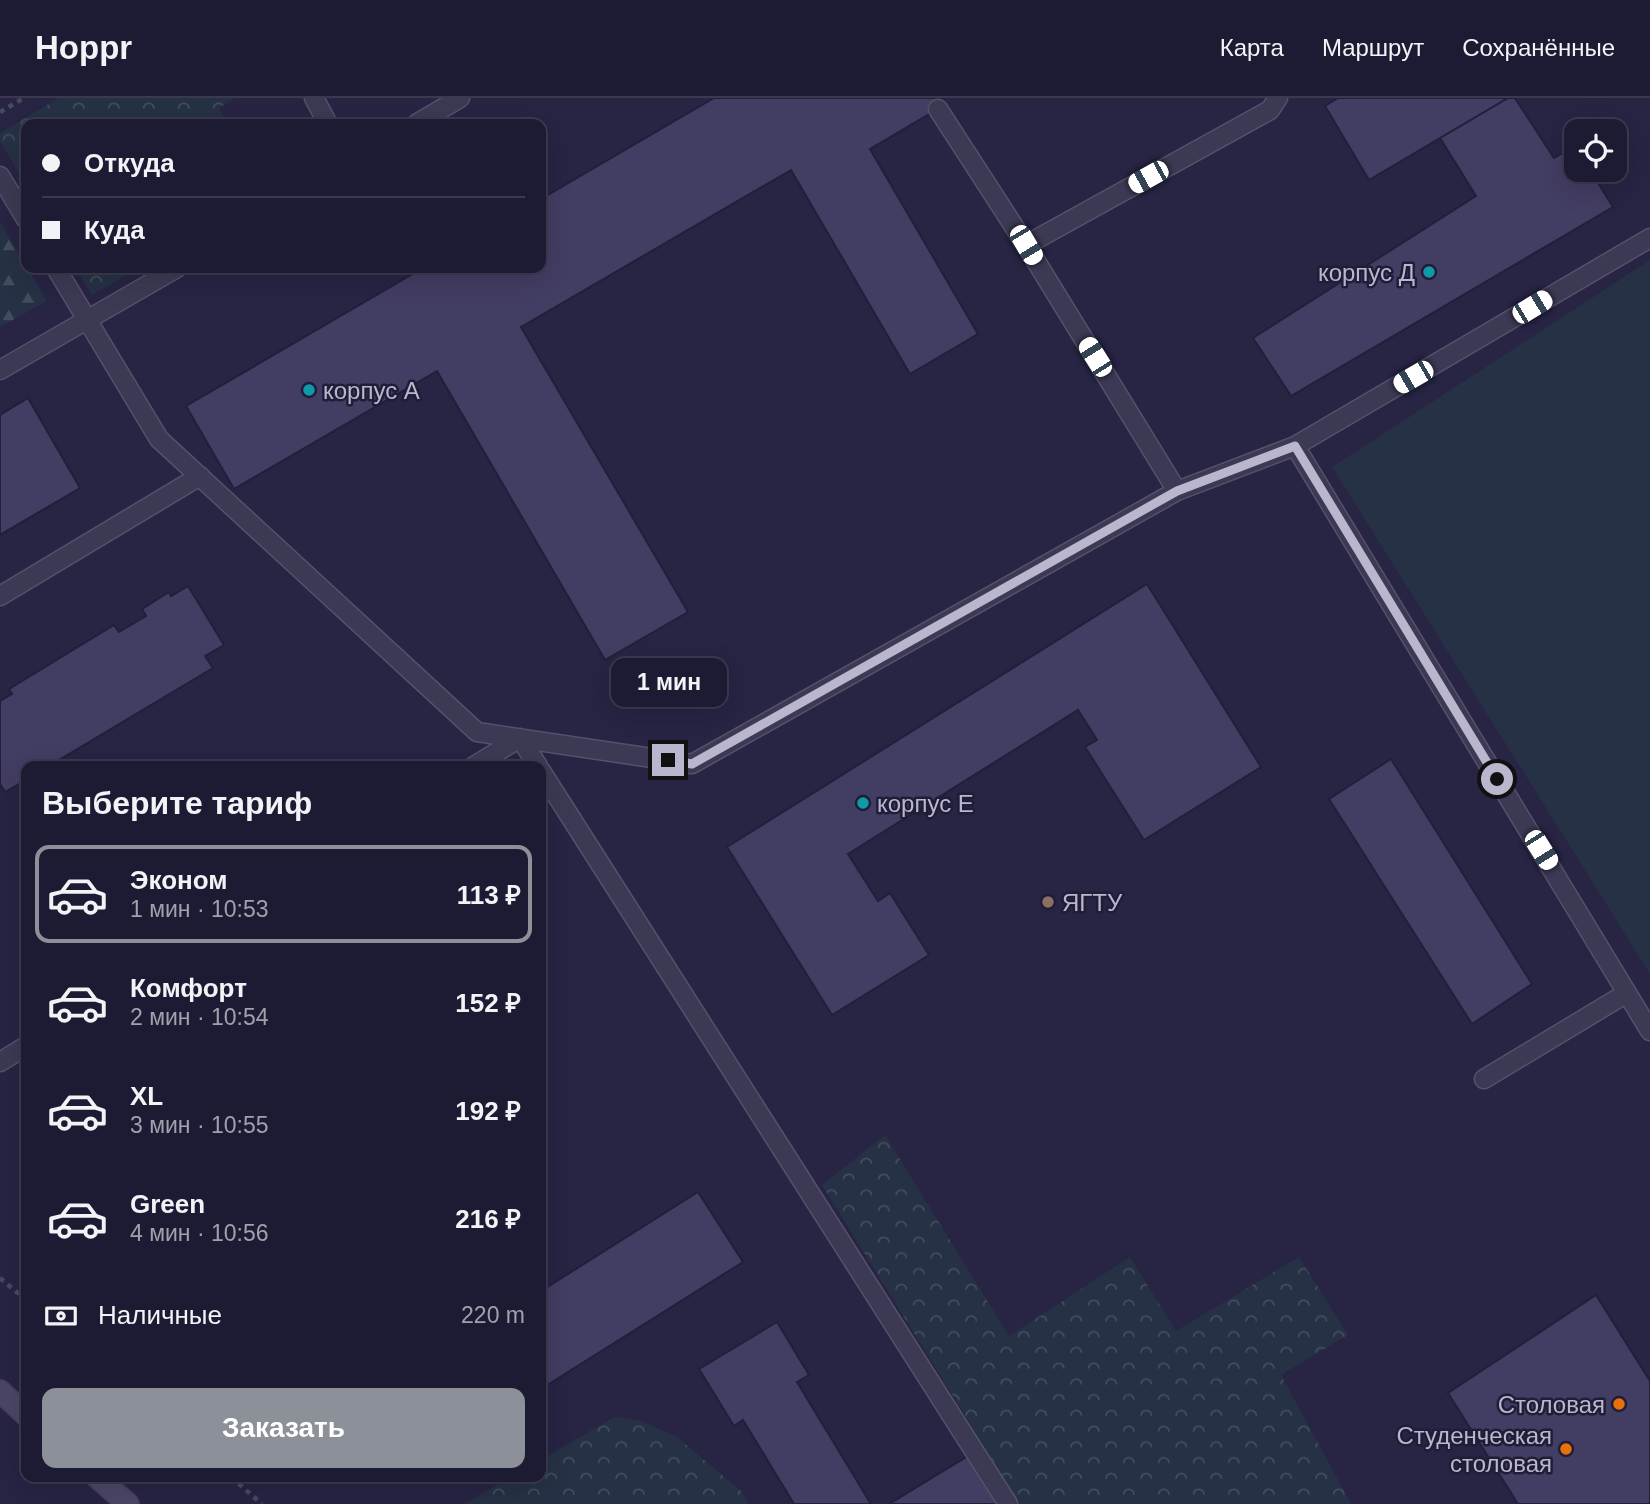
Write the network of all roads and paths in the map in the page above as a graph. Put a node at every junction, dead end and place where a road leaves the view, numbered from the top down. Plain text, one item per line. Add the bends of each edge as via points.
1 (24, 98) edge
2 (314, 98) edge
3 (460, 98) edge
4 (1279, 98) edge
5 (938, 109) dead end
6 (0, 112) edge
7 (325, 119) edge
8 (424, 119) edge
9 (0, 176) edge
10 (21, 211) edge
11 (1650, 238) edge
12 (1026, 245) junction
13 (59, 273) edge
14 (169, 273) edge
15 (88, 321) junction
16 (0, 370) edge
17 (1295, 446) junction
18 (200, 476) junction
19 (1177, 491) junction
20 (0, 596) edge
21 (520, 738) junction
22 (482, 761) edge
23 (534, 761) edge
24 (546, 780) edge
25 (1627, 993) junction
26 (1650, 1031) edge
27 (21, 1049) edge
28 (0, 1062) edge
29 (1483, 1079) dead end
30 (0, 1278) edge
31 (21, 1296) edge
32 (0, 1391) edge
33 (21, 1410) edge
34 (103, 1482) edge
35 (237, 1482) edge
36 (128, 1504) edge
37 (262, 1504) edge
38 (1008, 1504) edge

1 - 6 path
2 - 7 lane
3 - 8 lane
4 - 12 lane via 1270,110
5 - 12 lane
9 - 10 lane
11 - 17 lane
12 - 19 lane
13 - 15 lane
14 - 15 lane
15 - 16 lane
15 - 18 lane via 159,439
17 - 19 lane
17 - 25 lane
18 - 20 lane
18 - 21 lane via 477,732
19 - 21 lane via 692,764
21 - 22 lane
21 - 23 lane
24 - 38 lane
25 - 26 lane
25 - 29 lane
27 - 28 lane
30 - 31 path
32 - 33 main road
34 - 36 main road
35 - 37 path

